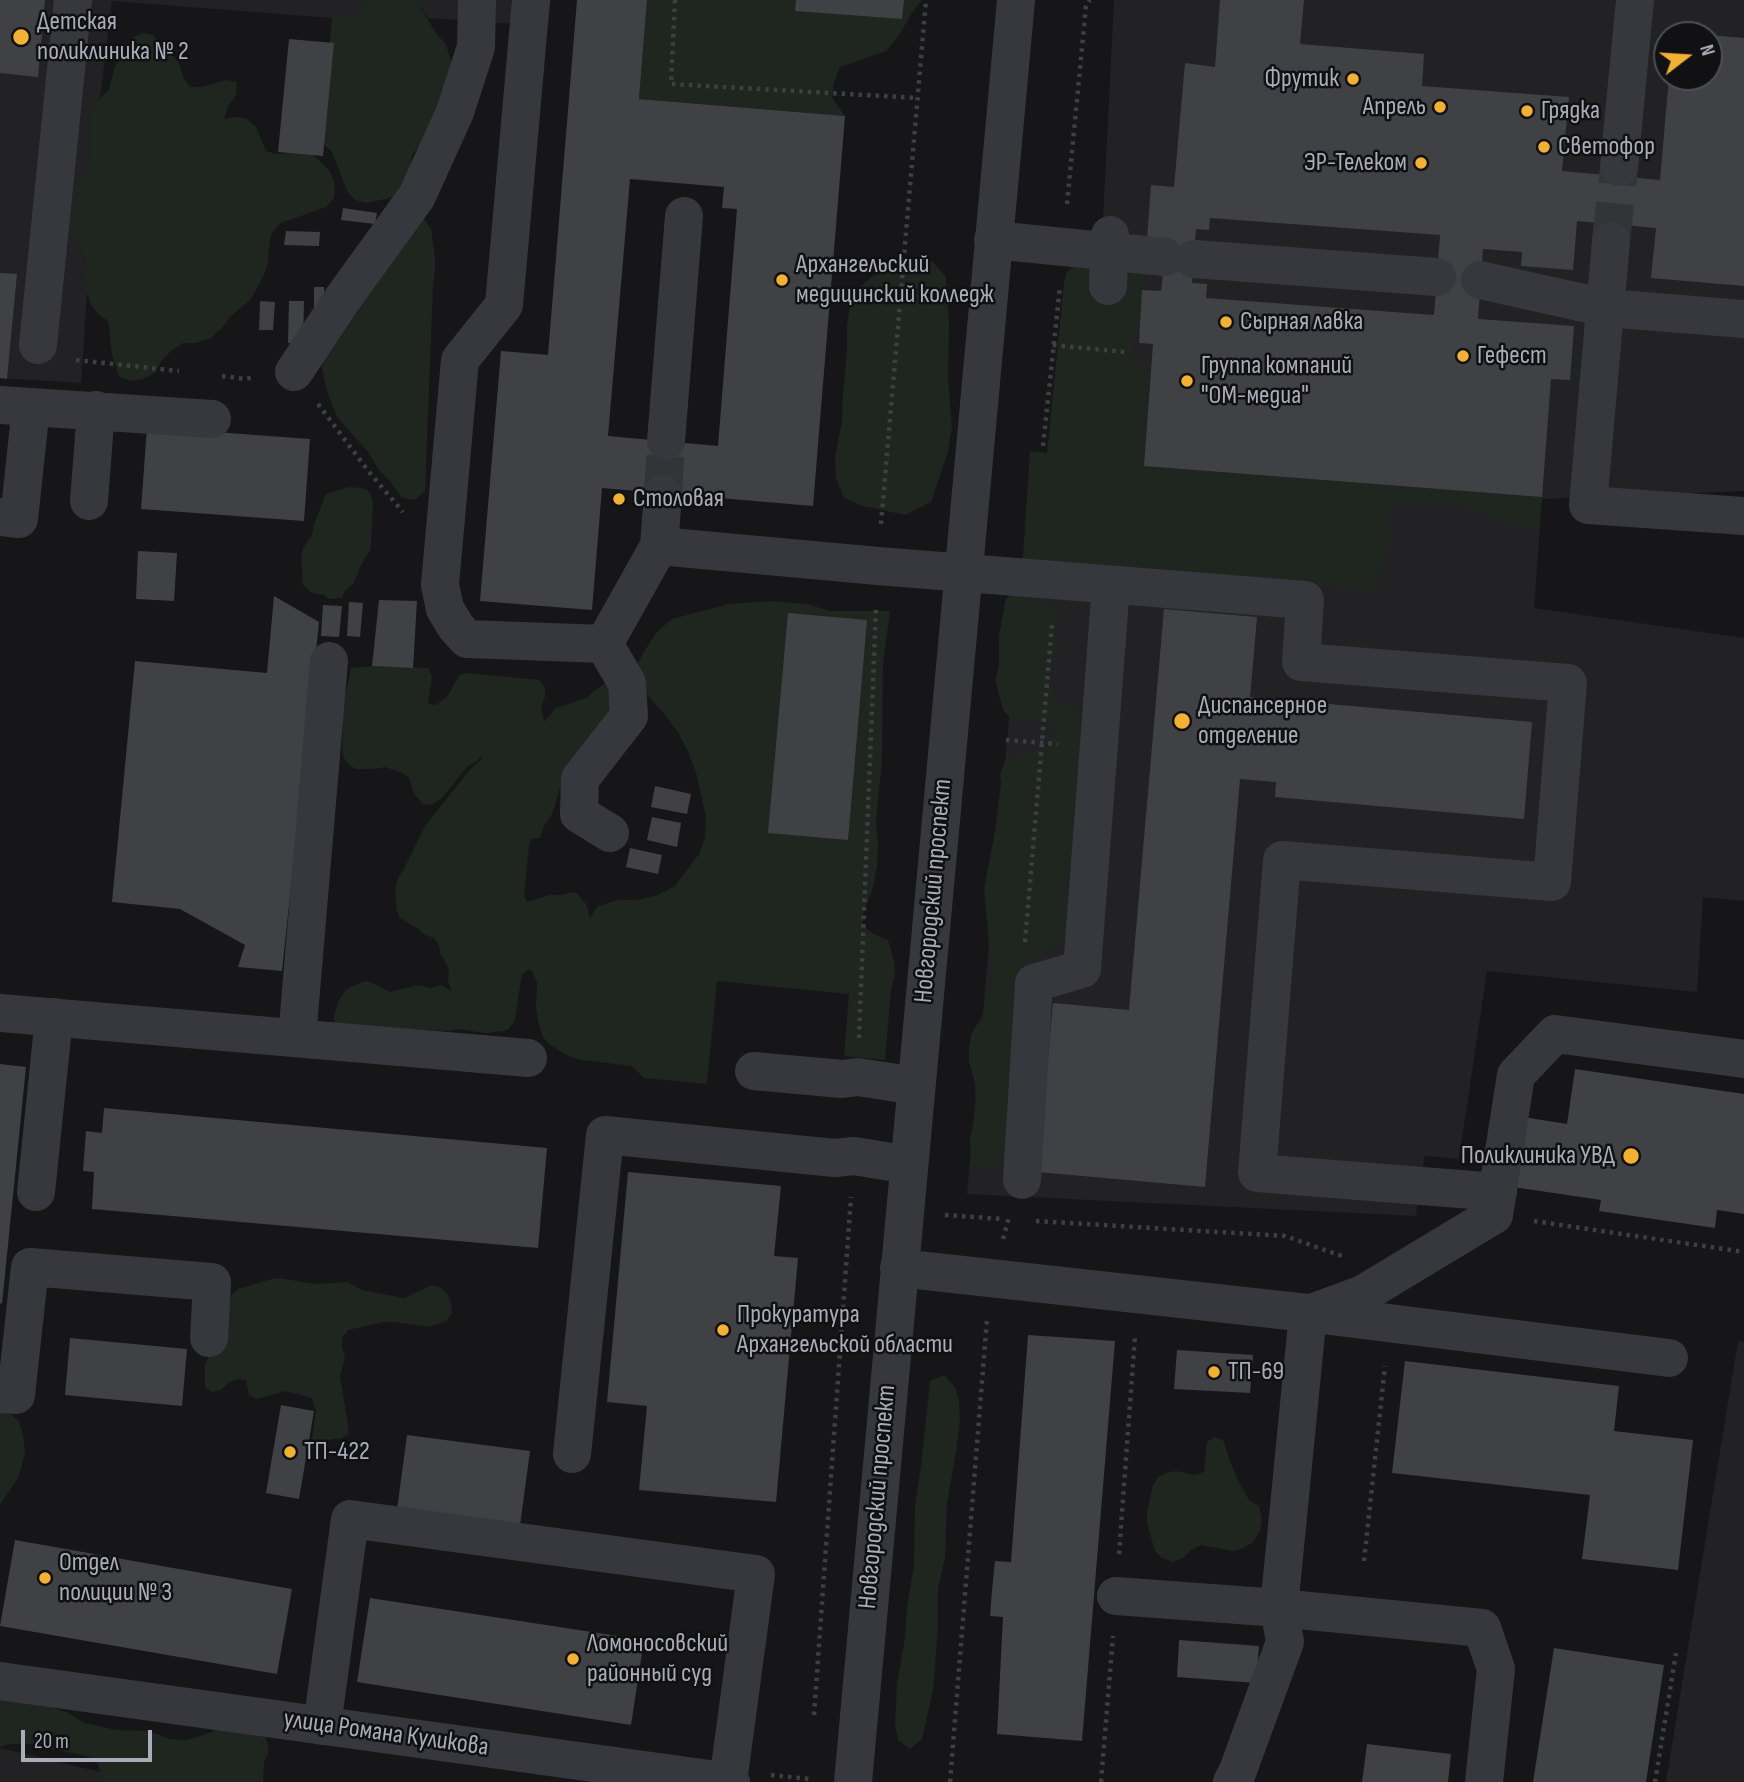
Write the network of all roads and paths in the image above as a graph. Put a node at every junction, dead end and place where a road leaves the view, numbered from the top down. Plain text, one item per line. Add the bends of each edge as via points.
1 (73, 0) edge
2 (477, 0) edge
3 (531, 0) edge
4 (675, 0) edge
5 (1016, 0) edge
6 (1090, 0) edge
7 (1634, 0) edge
8 (918, 98) dead end
9 (1619, 167) tunnel mouth
10 (684, 216) dead end
11 (993, 240) junction
12 (1611, 241) tunnel mouth
13 (1063, 247) junction
14 (1437, 276) dead end
15 (1480, 280) dead end
16 (1606, 308) junction
17 (1744, 319) edge
18 (38, 345) joint
19 (1053, 345) junction
20 (1125, 352) dead end
21 (294, 372) junction
22 (191, 373) dead end
23 (218, 376) dead end
24 (16, 406) edge
25 (96, 410) junction
26 (212, 419) dead end
27 (666, 442) tunnel mouth
28 (1043, 446) dead end
29 (663, 494) tunnel mouth
30 (89, 501) dead end
31 (1744, 516) edge
32 (0, 517) edge
33 (659, 546) junction
34 (442, 559) junction
35 (963, 573) junction
36 (1111, 585) junction
37 (1108, 630) junction
38 (604, 644) junction
39 (329, 661) dead end
40 (1006, 740) dead end
41 (1042, 743) junction
42 (1099, 748) junction
43 (610, 833) dead end
44 (1034, 983) junction
45 (0, 1013) edge
46 (54, 1017) junction
47 (297, 1038) junction
48 (528, 1058) dead end
49 (1744, 1059) edge
50 (754, 1071) dead end
51 (916, 1086) junction
52 (909, 1165) junction
53 (1022, 1180) joint
54 (36, 1192) dead end
55 (1496, 1203) junction
56 (904, 1212) junction
57 (1009, 1219) junction
58 (1036, 1221) dead end
59 (1744, 1252) edge
60 (899, 1268) junction
61 (1395, 1274) junction
62 (990, 1278) junction
63 (1138, 1294) junction
64 (1308, 1313) junction
65 (209, 1338) dead end
66 (1386, 1354) dead end
67 (1669, 1358) dead end
68 (0, 1394) edge
69 (572, 1454) dead end
70 (1364, 1561) dead end
71 (1116, 1596) junction
72 (1279, 1608) junction
73 (1676, 1653) dead end
74 (0, 1681) edge
75 (322, 1726) junction
76 (1242, 1779) edge
77 (729, 1782) edge
78 (853, 1782) edge
79 (950, 1782) edge
80 (1101, 1782) edge
81 (1484, 1782) edge
82 (1655, 1782) edge

1 - 18 street
2 - 21 street via 476,47 455,112 417,196
3 - 34 street via 504,304 460,360
4 - 8 path via 671,84
5 - 11 street, Новгородский проспект
6 - 13 path
7 - 9 street
10 - 27 street
11 - 13 street
11 - 35 street, Новгородский проспект
12 - 16 street
13 - 14 street via 1109,258 1179,258
13 - 19 path
15 - 16 street
16 - 17 street
16 - 31 street via 1588,505
18 - 22 path via 59,358
19 - 20 path
19 - 28 path
21 - 23 path via 244,379
21 - 34 path
24 - 25 street
24 - 32 street via 19,519
25 - 26 street
25 - 30 street
29 - 33 street
33 - 35 street
33 - 38 street
34 - 38 street via 440,585 445,609 467,639
35 - 36 street
35 - 51 street, Новгородский проспект
36 - 37 street
36 - 55 street via 1305,600 1301,662 1568,683 1552,882 1282,860 1257,1172
37 - 41 path via 1052,624
37 - 42 street
38 - 43 street via 627,683 629,716 580,779 579,814
39 - 47 street
40 - 41 path
41 - 42 path
41 - 44 path via 1024,950
42 - 44 street via 1082,969
44 - 53 street
45 - 46 street
46 - 47 street
46 - 54 street
47 - 48 street
49 - 55 street via 1555,1034 1516,1074
50 - 51 street via 858,1077
51 - 52 street, Новгородский проспект
52 - 56 street, Новгородский проспект
52 - 69 street via 854,1156 835,1158 605,1135
53 - 57 path
55 - 59 path
55 - 61 street
56 - 57 path
56 - 60 street, Новгородский проспект
57 - 62 path
58 - 61 path via 1285,1236
60 - 62 street
60 - 78 street, Новгородский проспект
61 - 64 street via 1363,1294
62 - 63 street
62 - 79 path
63 - 64 street
63 - 71 path
64 - 67 street
64 - 72 street
65 - 68 street via 212,1282 30,1267 16,1395
66 - 70 path
71 - 72 street
71 - 80 path
72 - 76 street via 1285,1642
72 - 81 street via 1482,1628 1496,1669
73 - 82 path
74 - 75 street, улица Романа Куликова
75 - 77 street, улица Романа Куликова
75 - 77 street via 350,1519 742,1572 755,1574

